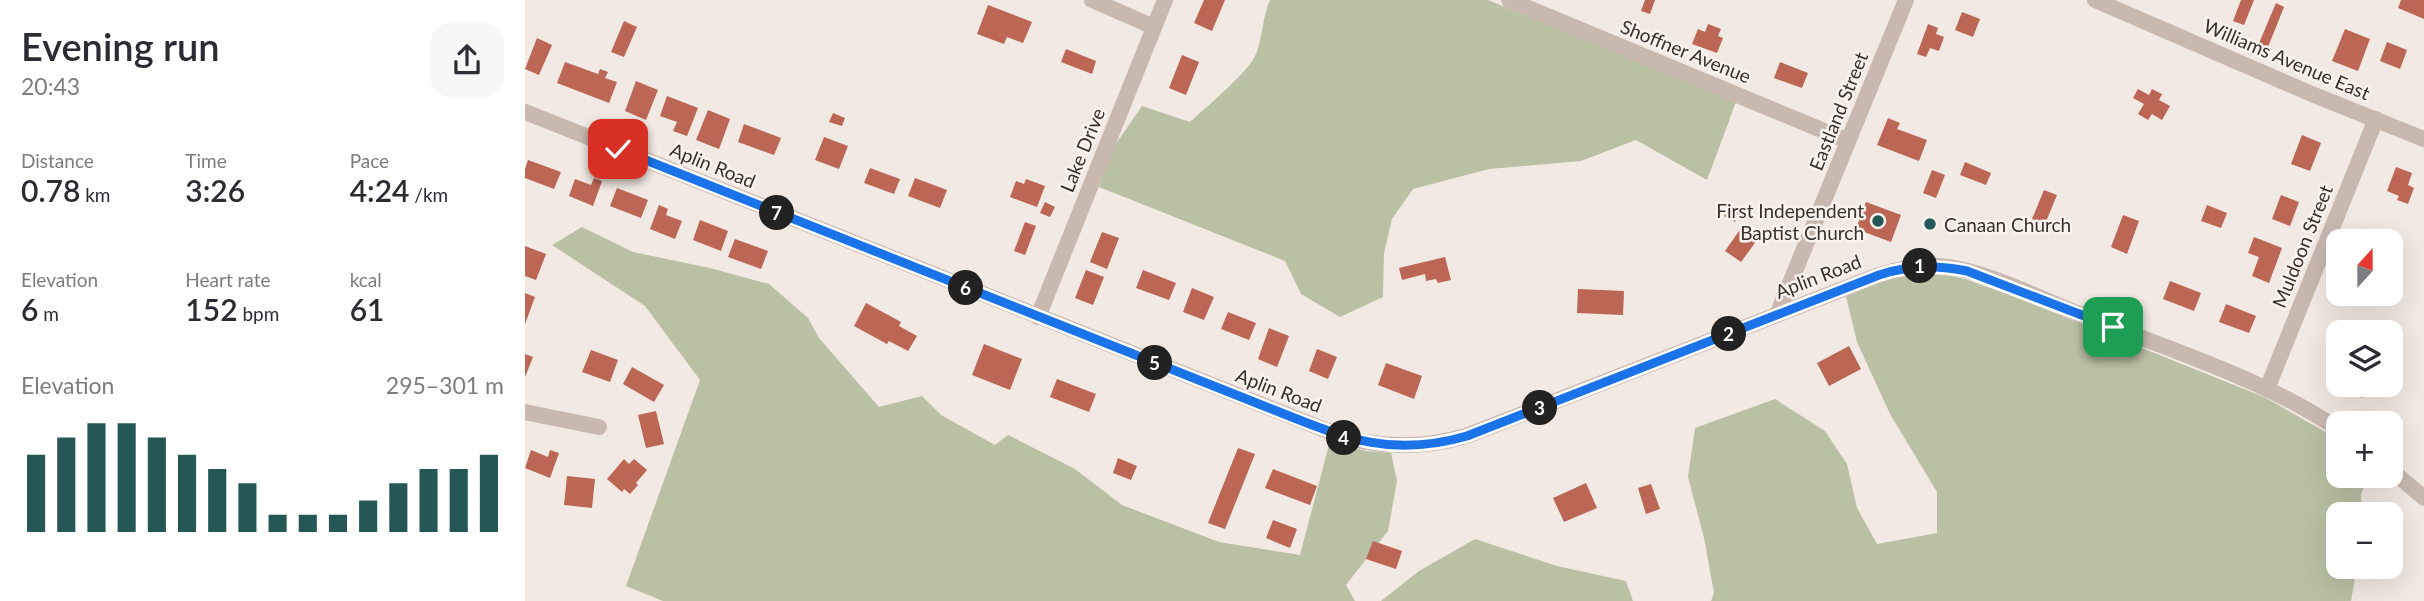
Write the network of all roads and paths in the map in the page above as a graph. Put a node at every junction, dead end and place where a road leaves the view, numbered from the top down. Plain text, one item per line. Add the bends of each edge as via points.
1 (1092, 0) edge
2 (1165, 0) edge
3 (1509, 0) edge
4 (1906, 0) edge
5 (2095, 0) edge
6 (1154, 27) junction
7 (525, 112) edge
8 (2376, 120) junction
9 (2424, 139) edge
10 (1848, 141) junction
11 (1777, 315) junction
12 (1038, 317) junction
13 (2267, 389) junction
14 (525, 412) edge
15 (2326, 422) edge
16 (599, 427) dead end
17 (2403, 480) edge
18 (2424, 498) edge

1 - 6 street
2 - 6 street, Lake Drive
3 - 10 street, Shoffner Avenue
4 - 10 street, Eastland Street
5 - 8 street, Williams Avenue East
6 - 12 street, Lake Drive
7 - 12 street, Aplin Road
8 - 9 street, Williams Avenue East
8 - 13 street, Muldoon Street
10 - 11 street, Eastland Street
11 - 12 street, Aplin Road via 1467,436 1397,446 1343,438
11 - 13 street, Aplin Road via 1891,271 1949,267
13 - 15 street, Aplin Road
14 - 16 street
17 - 18 street

